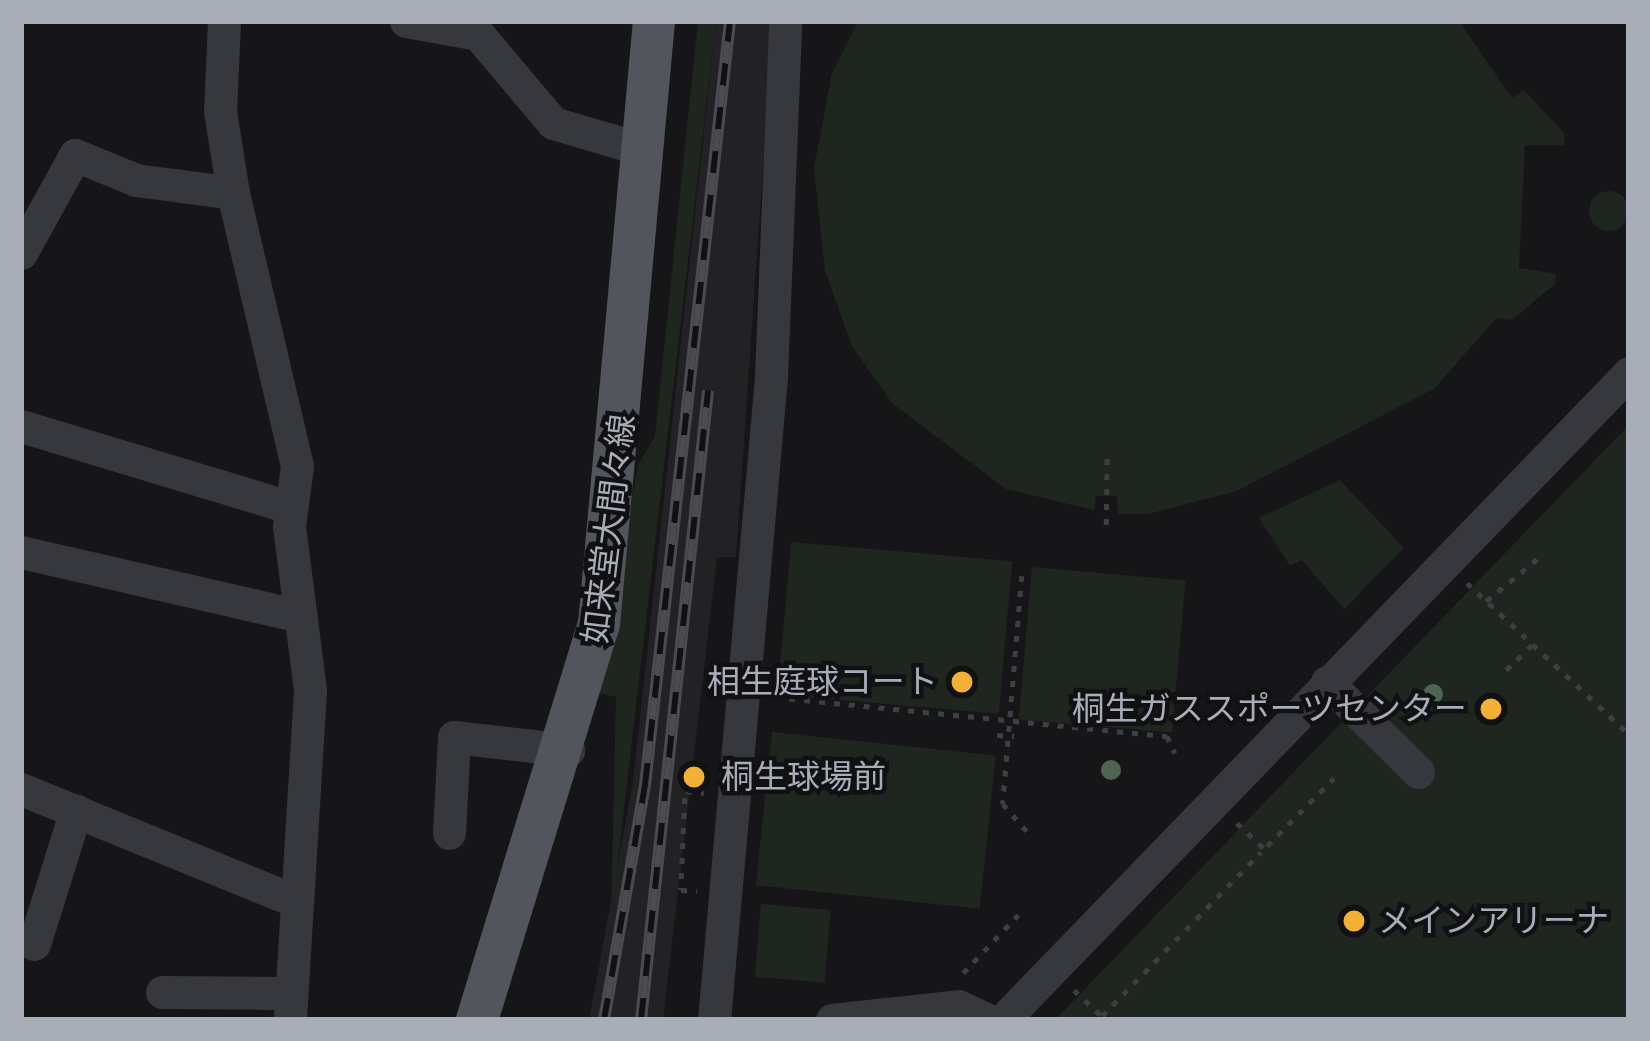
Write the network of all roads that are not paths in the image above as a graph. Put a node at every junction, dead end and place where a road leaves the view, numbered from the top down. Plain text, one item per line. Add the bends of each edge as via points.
1 (224, 21) edge
2 (406, 21) edge
3 (654, 21) edge
4 (785, 21) edge
5 (645, 150) junction
6 (233, 193) junction
7 (21, 253) edge
8 (1628, 375) edge
9 (21, 426) edge
10 (289, 507) junction
11 (21, 552) edge
12 (302, 616) junction
13 (1327, 682) junction
14 (568, 750) junction
15 (1418, 772) dead end
16 (21, 789) edge
17 (76, 810) junction
18 (449, 833) dead end
19 (292, 900) junction
20 (34, 944) dead end
21 (162, 992) dead end
22 (289, 1007) edge
23 (477, 1020) edge
24 (714, 1020) edge
25 (832, 1020) edge
26 (988, 1020) edge
27 (1003, 1020) edge

1 - 6 street via 220,111
2 - 5 street via 478,34 537,111
3 - 5 main road, 如来堂大間々線
4 - 24 street via 769,400
5 - 14 main road, 如来堂大間々線 via 614,526
6 - 7 street via 136,180 76,155
6 - 10 street via 297,466
8 - 13 street
9 - 10 street
10 - 12 street
11 - 12 street
12 - 19 street via 310,691
13 - 15 street
13 - 27 street
14 - 18 street via 454,737
14 - 23 main road, 如来堂大間々線
16 - 17 street
17 - 19 street
17 - 20 street
19 - 22 street
21 - 22 street
25 - 26 street via 958,1006

